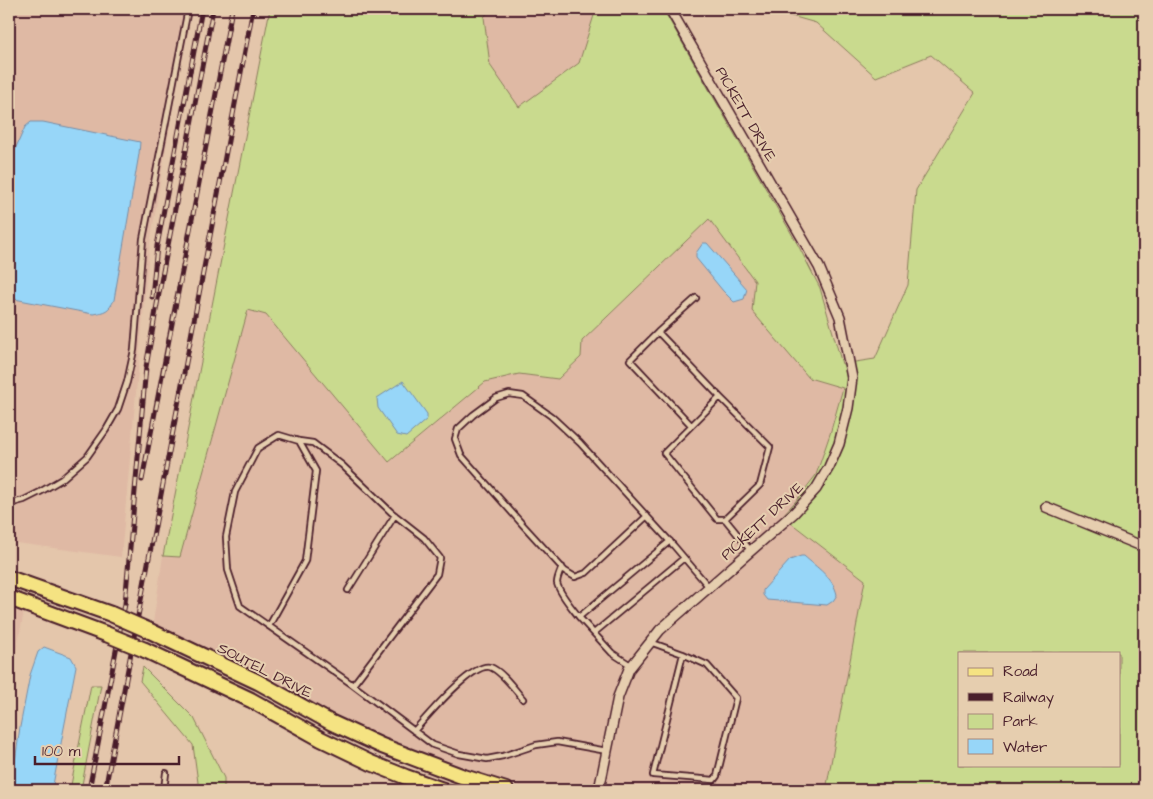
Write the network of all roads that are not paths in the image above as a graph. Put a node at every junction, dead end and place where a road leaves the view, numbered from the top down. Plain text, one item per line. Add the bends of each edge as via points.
1 (188, 9) edge
2 (670, 9) edge
3 (696, 298) dead end
4 (658, 332) junction
5 (720, 397) junction
6 (691, 425) junction
7 (298, 441) junction
8 (9, 504) edge
9 (1046, 508) dead end
10 (395, 515) junction
11 (647, 516) junction
12 (725, 519) junction
13 (670, 541) junction
14 (1144, 547) edge
15 (751, 551) junction
16 (684, 558) junction
17 (562, 568) junction
18 (9, 578) edge
19 (709, 588) junction
20 (348, 590) dead end
21 (9, 598) edge
22 (579, 617) junction
23 (269, 626) junction
24 (594, 633) junction
25 (650, 642) junction
26 (683, 654) junction
27 (632, 666) junction
28 (353, 685) junction
29 (523, 699) dead end
30 (414, 732) junction
31 (606, 751) junction
32 (166, 773) dead end
33 (164, 790) edge
34 (443, 790) edge
35 (506, 790) edge
36 (599, 790) edge

1 - 8 lane via 143,239 134,350 118,409 87,457 62,479 24,500
2 - 15 street, PICKETT DRIVE via 819,267 840,317 852,378 839,444 829,467 816,489 794,513
3 - 4 lane
4 - 5 lane
4 - 6 lane via 630,360
5 - 6 lane
5 - 12 lane via 770,447 760,485
6 - 12 lane via 664,453 717,519
7 - 10 lane via 313,443 342,465
7 - 23 lane via 316,471 305,561
7 - 23 lane via 279,435 258,448 235,492 226,537 228,570 240,606
9 - 14 street
10 - 20 lane
10 - 28 lane via 424,538 440,558 437,574
11 - 13 lane
11 - 17 lane via 586,573 574,577
11 - 17 lane via 580,443 550,416 523,396 509,394 496,398 458,429 456,439 462,455
12 - 15 lane
13 - 16 lane
13 - 22 lane
15 - 19 street, PICKETT DRIVE
16 - 19 lane
16 - 24 lane
17 - 22 lane via 557,581 559,588
18 - 35 main road, SOUTEL DRIVE, bridge via 150,631 382,746 464,778
19 - 25 street, PICKETT DRIVE
21 - 34 main road, bridge via 145,650 251,700 321,739
22 - 24 lane
23 - 28 lane
24 - 27 lane via 612,653
25 - 26 lane
25 - 27 street, PICKETT DRIVE
26 - 26 lane via 707,665 736,698 714,780 653,775
27 - 31 street, PICKETT DRIVE via 618,697
28 - 30 lane
29 - 30 lane via 498,672 488,666 478,669 442,700
30 - 31 lane via 432,745 487,759 557,742
31 - 36 street, PICKETT DRIVE
32 - 33 lane

